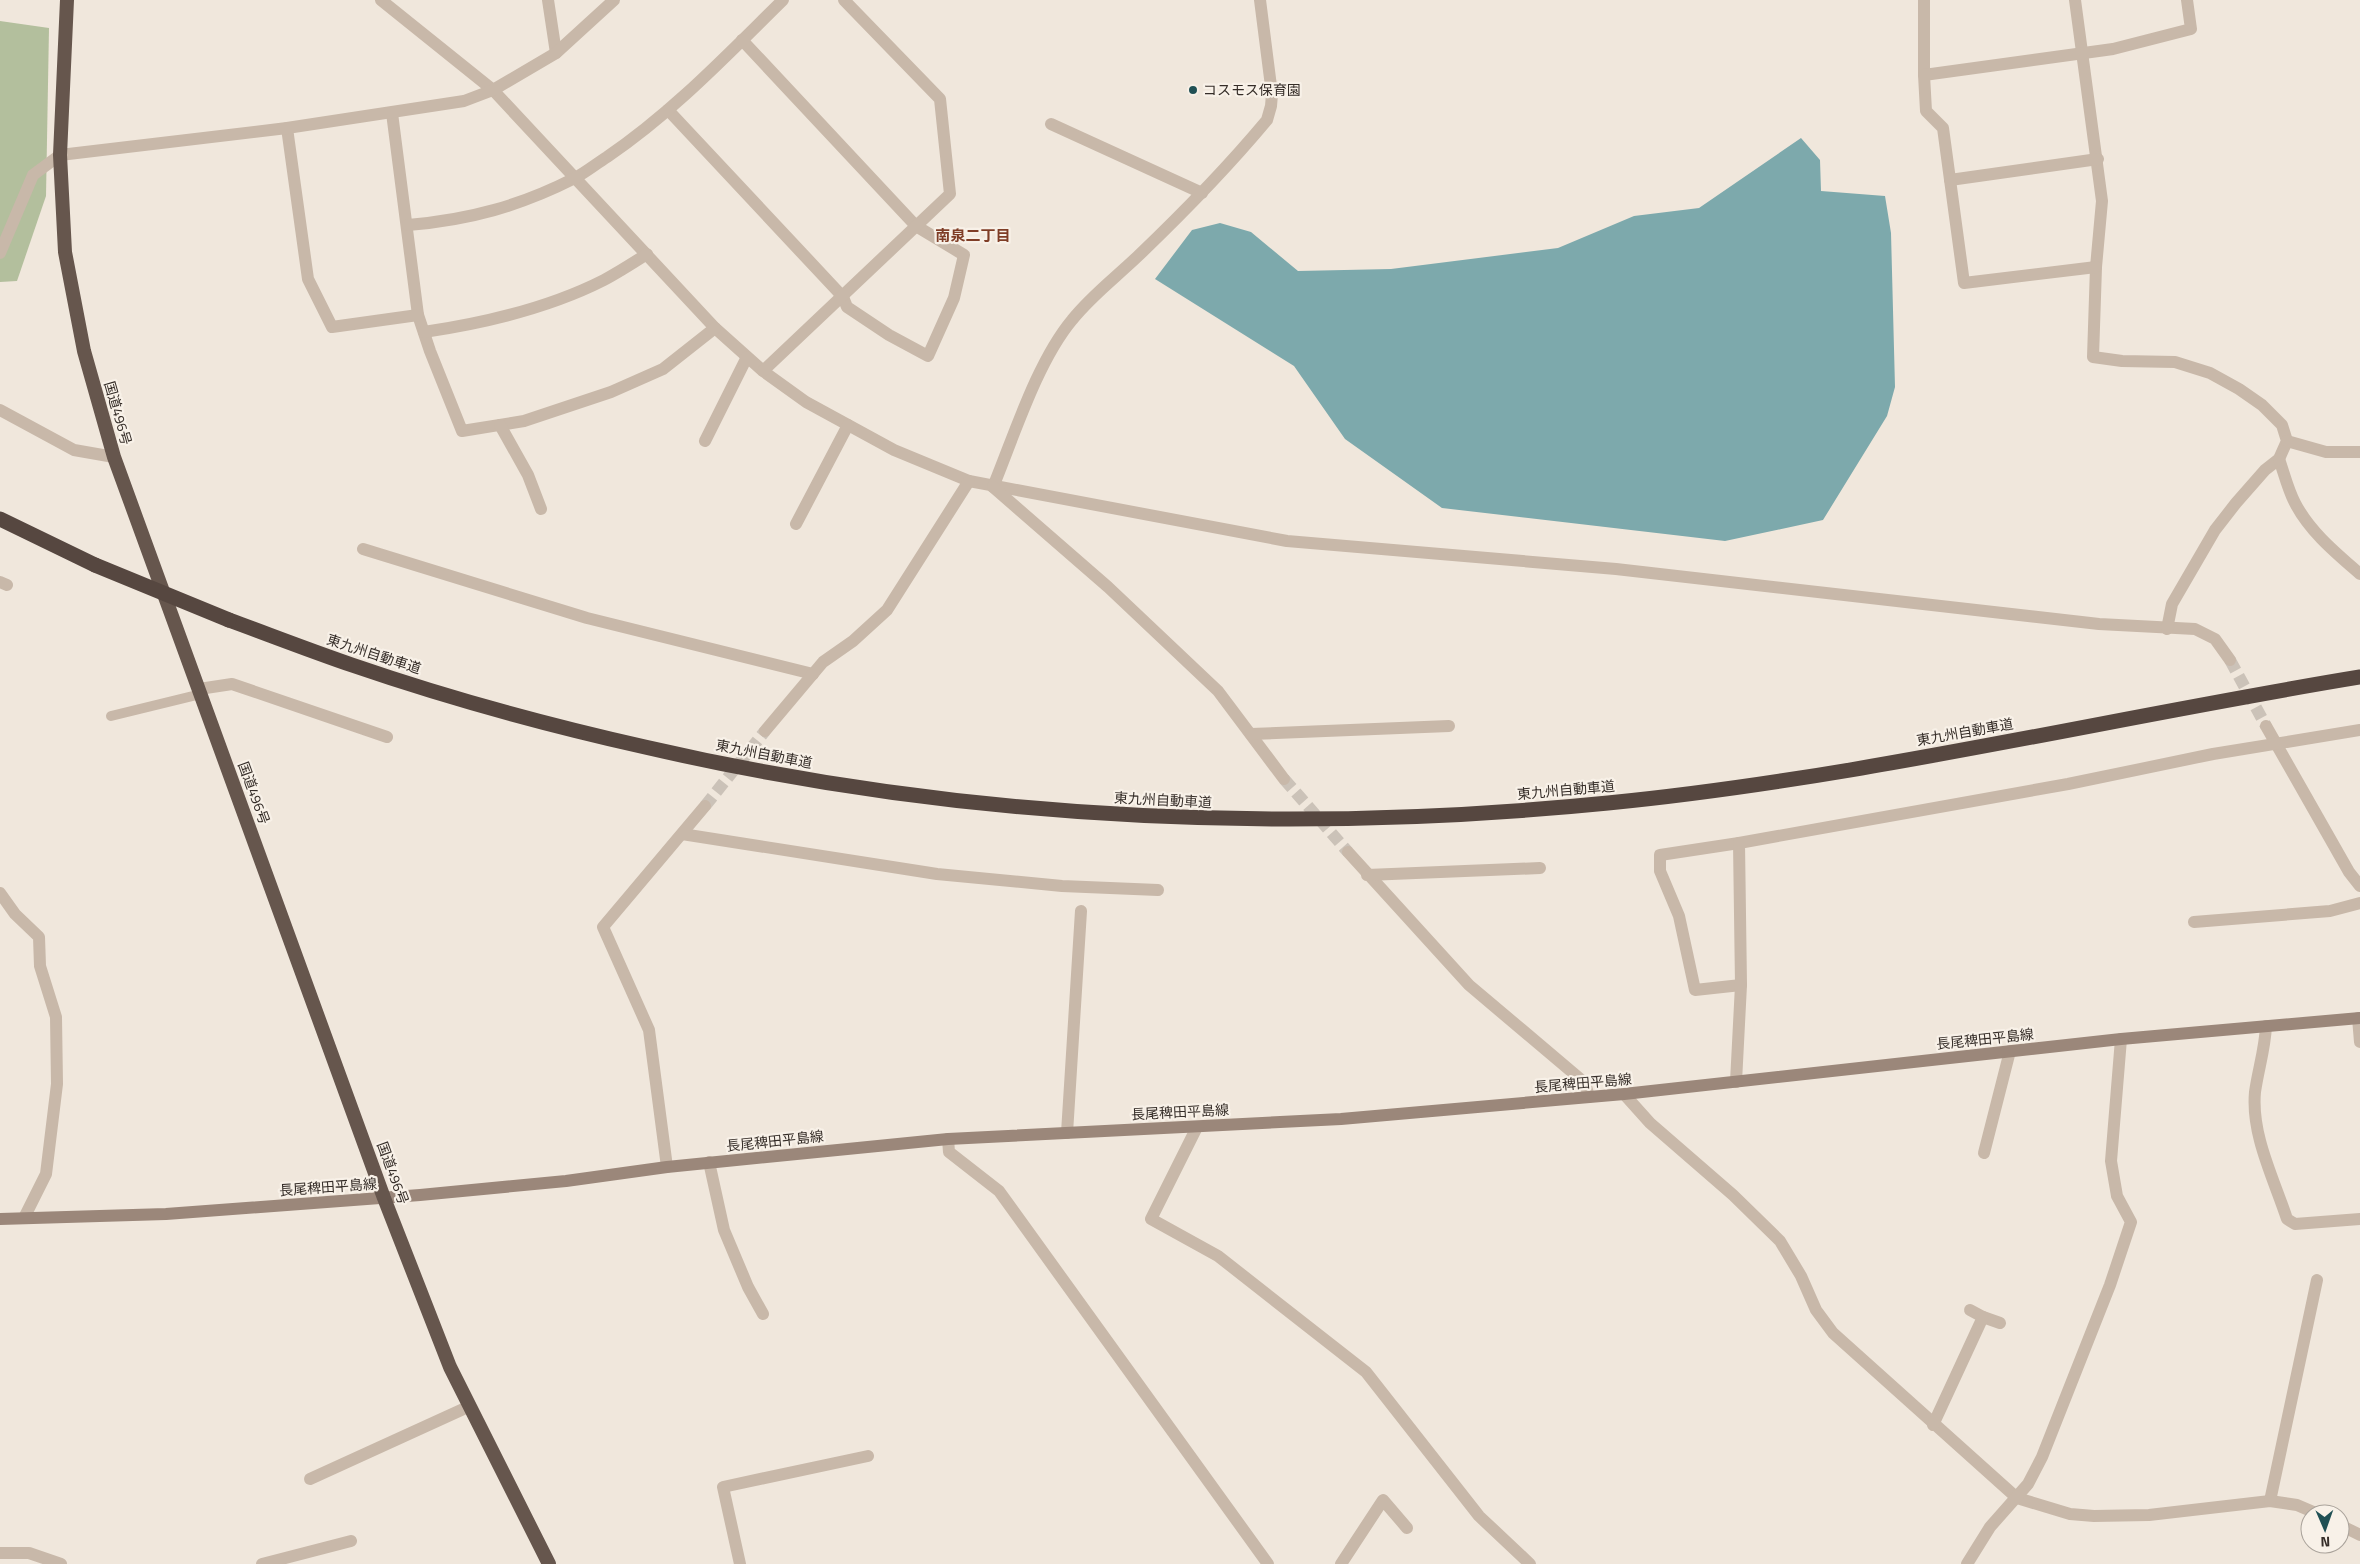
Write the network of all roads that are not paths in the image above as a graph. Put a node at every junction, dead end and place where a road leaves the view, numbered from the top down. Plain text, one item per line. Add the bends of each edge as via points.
1 (66, 0) edge
2 (381, 0) edge
3 (548, 0) edge
4 (614, 0) edge
5 (783, 0) edge
6 (844, 0) edge
7 (1260, 0) edge
8 (1924, 0) edge
9 (2076, 0) edge
10 (2187, 0) edge
11 (742, 40) junction
12 (2083, 52) junction
13 (556, 54) junction
14 (1924, 75) junction
15 (493, 90) junction
16 (668, 110) junction
17 (392, 114) junction
18 (1051, 124) dead end
19 (287, 128) junction
20 (60, 155) junction
21 (2098, 159) junction
22 (576, 178) junction
23 (1950, 180) junction
24 (1202, 193) junction
25 (408, 225) junction
26 (916, 226) junction
27 (0, 253) edge
28 (647, 254) junction
29 (2096, 267) junction
30 (843, 297) junction
31 (418, 315) junction
32 (715, 328) junction
33 (424, 332) junction
34 (747, 357) junction
35 (763, 371) junction
36 (0, 410) edge
37 (500, 425) junction
38 (848, 425) junction
39 (705, 441) dead end
40 (2287, 441) junction
41 (2360, 452) edge
42 (114, 457) junction
43 (2279, 459) junction
44 (969, 482) junction
45 (993, 487) junction
46 (541, 509) dead end
47 (0, 519) edge
48 (796, 524) dead end
49 (363, 549) dead end
50 (2360, 574) edge
51 (2167, 629) junction
52 (2230, 660) tunnel mouth
53 (813, 674) junction
54 (2360, 677) edge
55 (200, 692) junction
56 (112, 716) dead end
57 (1449, 726) dead end
58 (2266, 726) tunnel mouth
59 (2360, 730) edge
60 (765, 731) tunnel mouth
61 (1250, 734) junction
62 (387, 737) dead end
63 (2276, 744) junction
64 (1284, 779) tunnel mouth
65 (705, 806) tunnel mouth
66 (682, 834) junction
67 (1739, 843) junction
68 (1348, 852) tunnel mouth
69 (1540, 868) dead end
70 (1367, 875) junction
71 (2360, 886) edge
72 (1158, 890) dead end
73 (0, 893) edge
74 (2360, 903) edge
75 (1081, 910) dead end
76 (2194, 922) dead end
77 (1741, 985) junction
78 (2359, 1018) edge
79 (2266, 1026) junction
80 (2121, 1039) junction
81 (2360, 1042) edge
82 (2010, 1051) junction
83 (1736, 1082) junction
84 (1624, 1094) junction
85 (1590, 1097) junction
86 (1197, 1126) junction
87 (1067, 1133) junction
88 (948, 1139) junction
89 (1984, 1153) dead end
90 (709, 1162) junction
91 (667, 1167) junction
92 (384, 1198) junction
93 (24, 1218) junction
94 (0, 1219) edge
95 (2360, 1219) edge
96 (2317, 1280) dead end
97 (1970, 1310) dead end
98 (763, 1314) dead end
99 (1983, 1316) junction
100 (2000, 1323) dead end
101 (470, 1406) junction
102 (1933, 1425) junction
103 (868, 1456) dead end
104 (310, 1479) dead end
105 (2017, 1498) junction
106 (2270, 1501) junction
107 (2300, 1506) edge
108 (1407, 1528) dead end
109 (351, 1541) dead end
110 (0, 1553) edge
111 (62, 1564) edge
112 (262, 1564) edge
113 (549, 1564) edge
114 (740, 1564) edge
115 (1268, 1564) edge
116 (1341, 1564) edge
117 (1530, 1564) edge
118 (1967, 1564) edge

1 - 20 highway, 国道496号
2 - 15 street
3 - 13 street
4 - 13 street
5 - 11 street
6 - 26 street via 940,99 950,194
7 - 24 street via 1272,94 1267,120
8 - 14 street
9 - 12 street
10 - 12 street via 2191,29
11 - 16 street
11 - 26 street
12 - 14 street
12 - 21 street
13 - 15 street
14 - 23 street via 1926,111 1943,128
15 - 17 street via 464,101
15 - 22 street
16 - 22 street
16 - 30 street
17 - 19 street
17 - 25 street
18 - 24 street
19 - 20 street
19 - 31 street via 308,279 332,327
20 - 27 street via 33,175
20 - 42 highway, 国道496号 via 64,252 84,351
21 - 23 street
21 - 29 street via 2102,201
22 - 25 street via 491,212
22 - 28 street
23 - 29 street via 1964,283
24 - 45 street via 1099,290 1071,321 1043,366
25 - 31 street
26 - 30 street
26 - 30 street via 964,255 954,298 928,356 888,335 847,307
28 - 32 street
28 - 33 street via 575,293 471,325
29 - 40 street via 2093,357 2175,362 2210,373 2262,405 2282,425
30 - 35 street
31 - 33 street
32 - 34 street
32 - 37 street via 663,369 603,395 524,421
33 - 37 street via 462,431
34 - 35 street
34 - 39 street
35 - 38 street via 806,402
36 - 42 street via 74,450
37 - 46 street via 528,475
38 - 44 street via 894,450
38 - 48 street
40 - 41 street via 2326,452
40 - 43 street
42 - 55 highway, 国道496号
43 - 50 street via 2294,502 2307,522
43 - 51 street via 2236,502 2216,530 2172,604
44 - 45 street
44 - 53 street via 887,610 853,641 823,662
45 - 51 street via 1287,540 1616,569
45 - 61 street via 1218,691
47 - 54 highway, 東九州自動車道, bridge via 95,565 229,620 353,666 493,708 647,748 798,778 1044,810 1288,821 1429,818 1611,803 1798,778
49 - 53 street via 587,618
51 - 52 street via 2195,629 2215,639
53 - 60 street
55 - 56 lane
55 - 62 street via 232,684
55 - 92 highway, 国道496号
57 - 61 street
58 - 63 street
59 - 63 street
61 - 64 street
63 - 67 street
63 - 71 street
65 - 66 street
66 - 72 street via 937,874 1062,886
66 - 91 street via 603,927 649,1030
67 - 77 street
67 - 77 street via 1660,855 1660,871 1679,916 1695,990
68 - 70 street
69 - 70 street
70 - 85 street via 1469,985 1585,1083
73 - 93 street via 15,914 39,937 40,966 56,1016 57,1084 46,1174
74 - 76 street via 2330,911
75 - 87 street
77 - 83 street
78 - 79 main road, 長尾稗田平島線
78 - 81 street
79 - 80 main road, 長尾稗田平島線
79 - 95 street via 2265,1049 2255,1092 2257,1131 2287,1219 2295,1224
80 - 82 main road, 長尾稗田平島線
80 - 105 street via 2112,1161 2117,1196 2131,1222 2110,1285 2042,1456
82 - 83 main road, 長尾稗田平島線
82 - 89 street
83 - 84 main road, 長尾稗田平島線
84 - 85 main road, 長尾稗田平島線
84 - 102 street via 1650,1123 1780,1241 1816,1310 1833,1334
85 - 86 main road, 長尾稗田平島線 via 1341,1119
86 - 87 main road, 長尾稗田平島線
86 - 117 street via 1151,1220 1218,1256 1366,1372 1479,1516
87 - 88 main road, 長尾稗田平島線
88 - 90 main road, 長尾稗田平島線
88 - 115 street via 949,1152 999,1191
90 - 91 main road, 長尾稗田平島線
90 - 98 street via 724,1230
91 - 92 main road, 長尾稗田平島線 via 566,1181
92 - 93 main road, 長尾稗田平島線 via 176,1213
92 - 101 highway, 国道496号 via 450,1368
93 - 94 main road, 長尾稗田平島線
96 - 106 street
97 - 99 street
99 - 100 street
99 - 102 street
101 - 104 street
101 - 113 highway, 国道496号
102 - 105 street
103 - 114 street via 723,1487
105 - 106 street via 2070,1514 2094,1516 2149,1514
105 - 118 street via 1990,1527
106 - 107 street
108 - 116 street via 1383,1500
109 - 112 street
110 - 111 street via 29,1554

